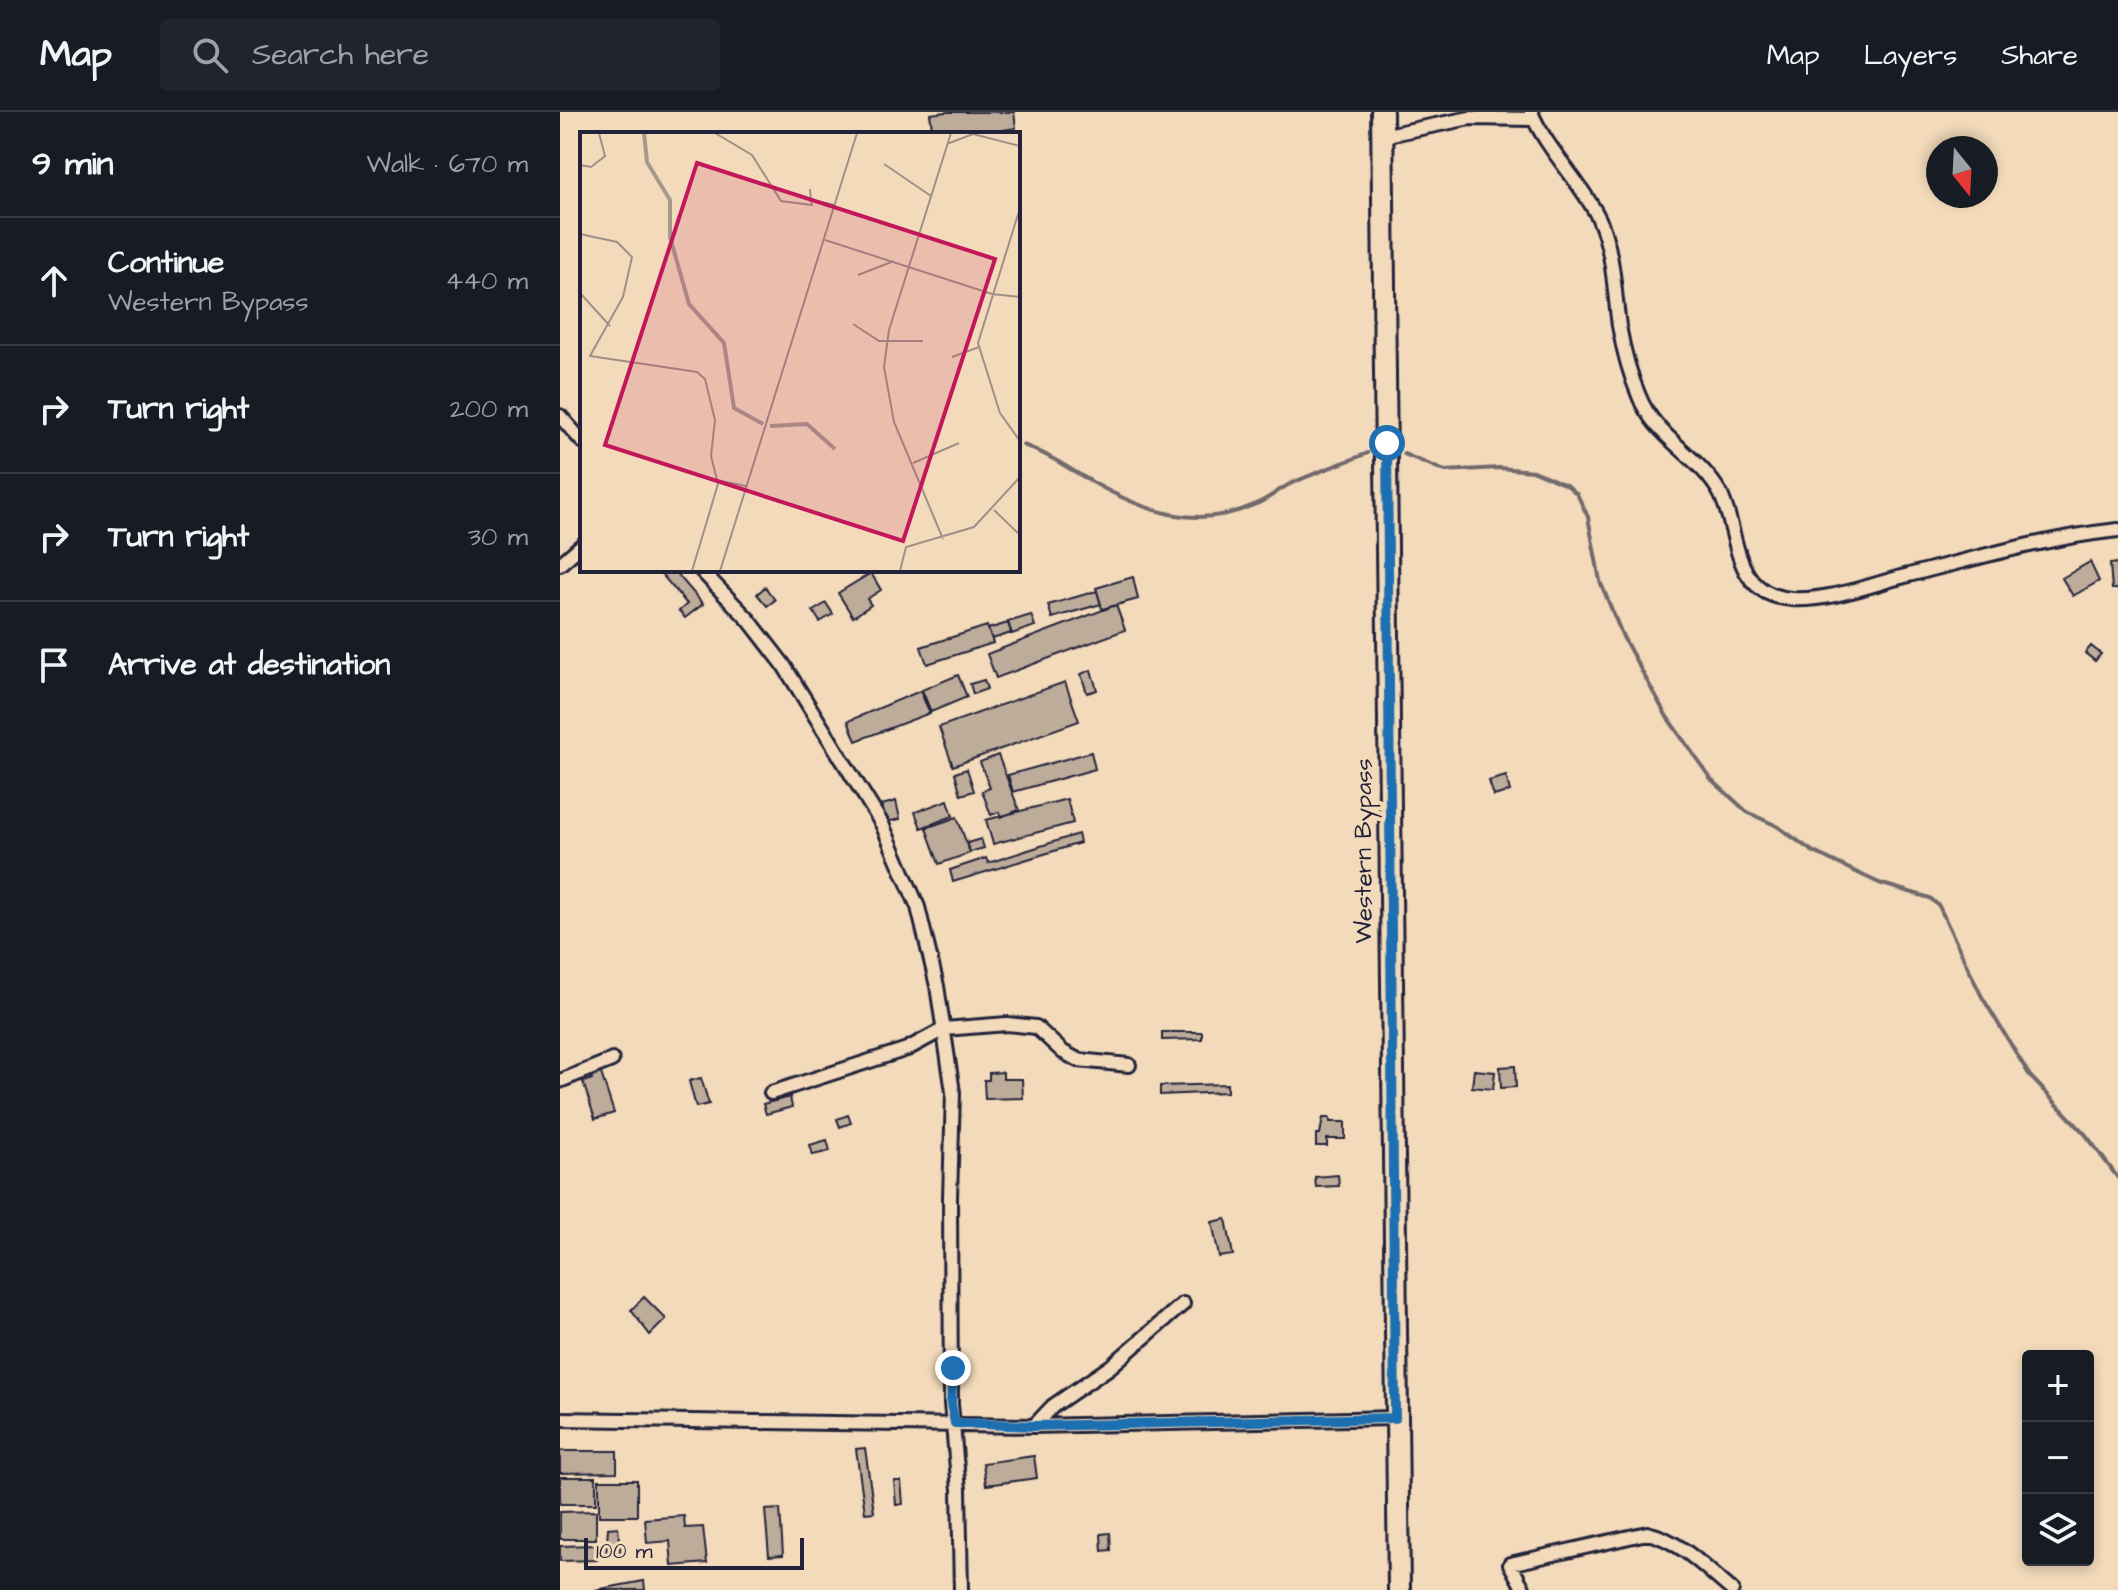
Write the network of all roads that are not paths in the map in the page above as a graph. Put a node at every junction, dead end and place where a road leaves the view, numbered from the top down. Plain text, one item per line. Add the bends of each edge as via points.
1 (1382, 112) edge
2 (1532, 116) edge
3 (1382, 136) junction
4 (560, 416) edge
5 (580, 439) edge
6 (2118, 530) edge
7 (580, 547) edge
8 (560, 564) edge
9 (703, 572) edge
10 (944, 1029) junction
11 (612, 1060) dead end
12 (1129, 1065) dead end
13 (560, 1081) edge
14 (771, 1093) dead end
15 (1183, 1304) dead end
16 (1395, 1418) junction
17 (560, 1419) edge
18 (955, 1423) junction
19 (1034, 1426) junction
20 (1523, 1588) edge
21 (961, 1590) edge
22 (1399, 1590) edge
23 (1732, 1590) edge

1 - 3 main road, Western Bypass
2 - 3 street via 1470,118
2 - 6 street via 1600,221 1612,261 1620,330 1639,397 1657,429 1721,495 1736,554 1749,576 1775,596 1795,599 1845,592 2019,547
3 - 16 main road, Western Bypass
4 - 5 street
7 - 8 street
9 - 10 street via 783,664 882,824 918,907
10 - 12 street via 1036,1027 1078,1060
10 - 14 street via 907,1049
10 - 18 street via 954,1104 950,1198
11 - 13 street
15 - 19 street
16 - 19 street
16 - 22 main road, Western Bypass
17 - 18 street
18 - 19 street
18 - 21 street
20 - 23 street via 1510,1564 1647,1533 1688,1553

